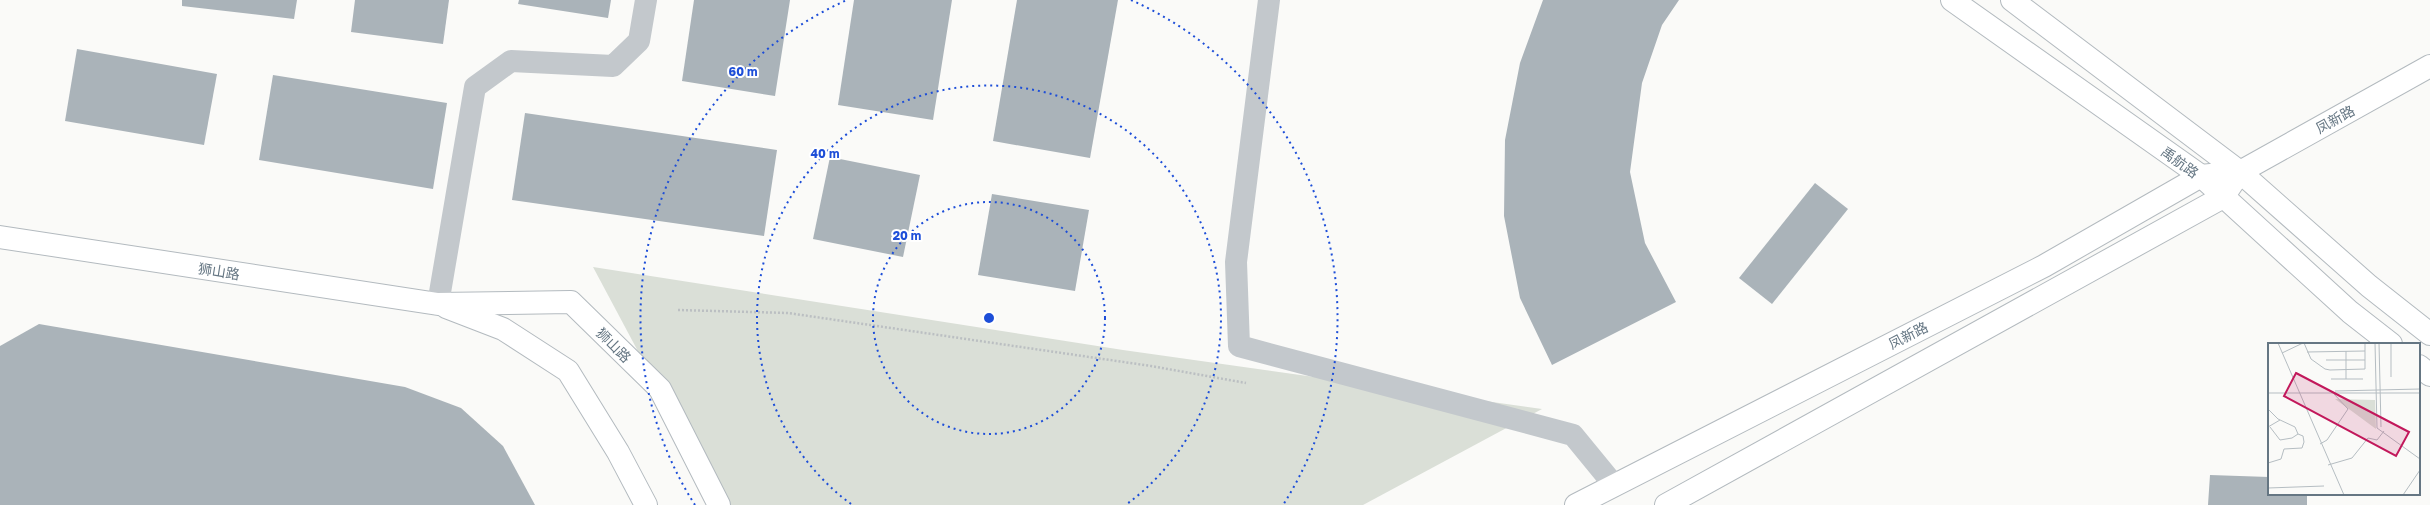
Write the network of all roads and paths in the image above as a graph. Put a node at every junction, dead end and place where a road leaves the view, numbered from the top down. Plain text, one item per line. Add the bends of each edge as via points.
1 (646, 0) edge
2 (1269, 0) edge
3 (1952, 0) edge
4 (2012, 0) edge
5 (2430, 66) edge
6 (2240, 172) junction
7 (2201, 176) junction
8 (2223, 196) junction
9 (0, 237) edge
10 (438, 304) junction
11 (678, 310) dead end
12 (2430, 334) edge
13 (2390, 343) edge
14 (1151, 366) dead end
15 (2420, 367) edge
16 (2430, 375) edge
17 (1614, 485) junction
18 (646, 505) edge
19 (719, 505) edge
20 (1576, 505) edge
21 (1666, 505) edge

1 - 10 street via 639,41 613,66 512,61 475,87
2 - 17 street via 1236,262 1239,346 1573,435
3 - 7 main road, 禹航路
4 - 6 main road, 禹航路
5 - 6 main road, 凤新路
6 - 7 main road, 凤新路
6 - 8 main road, 凤新路
6 - 12 main road, 禹航路 via 2369,286
7 - 8 main road, 禹航路
7 - 17 main road, 凤新路 via 2044,266
8 - 13 main road, 禹航路 via 2350,312
8 - 21 main road, 凤新路
9 - 10 main road, 狮山路
10 - 18 main road, 狮山路 via 503,329 568,371 618,452
10 - 19 main road, 狮山路 via 571,302 660,389
11 - 14 path via 788,313
15 - 16 main road
17 - 20 main road, 凤新路

